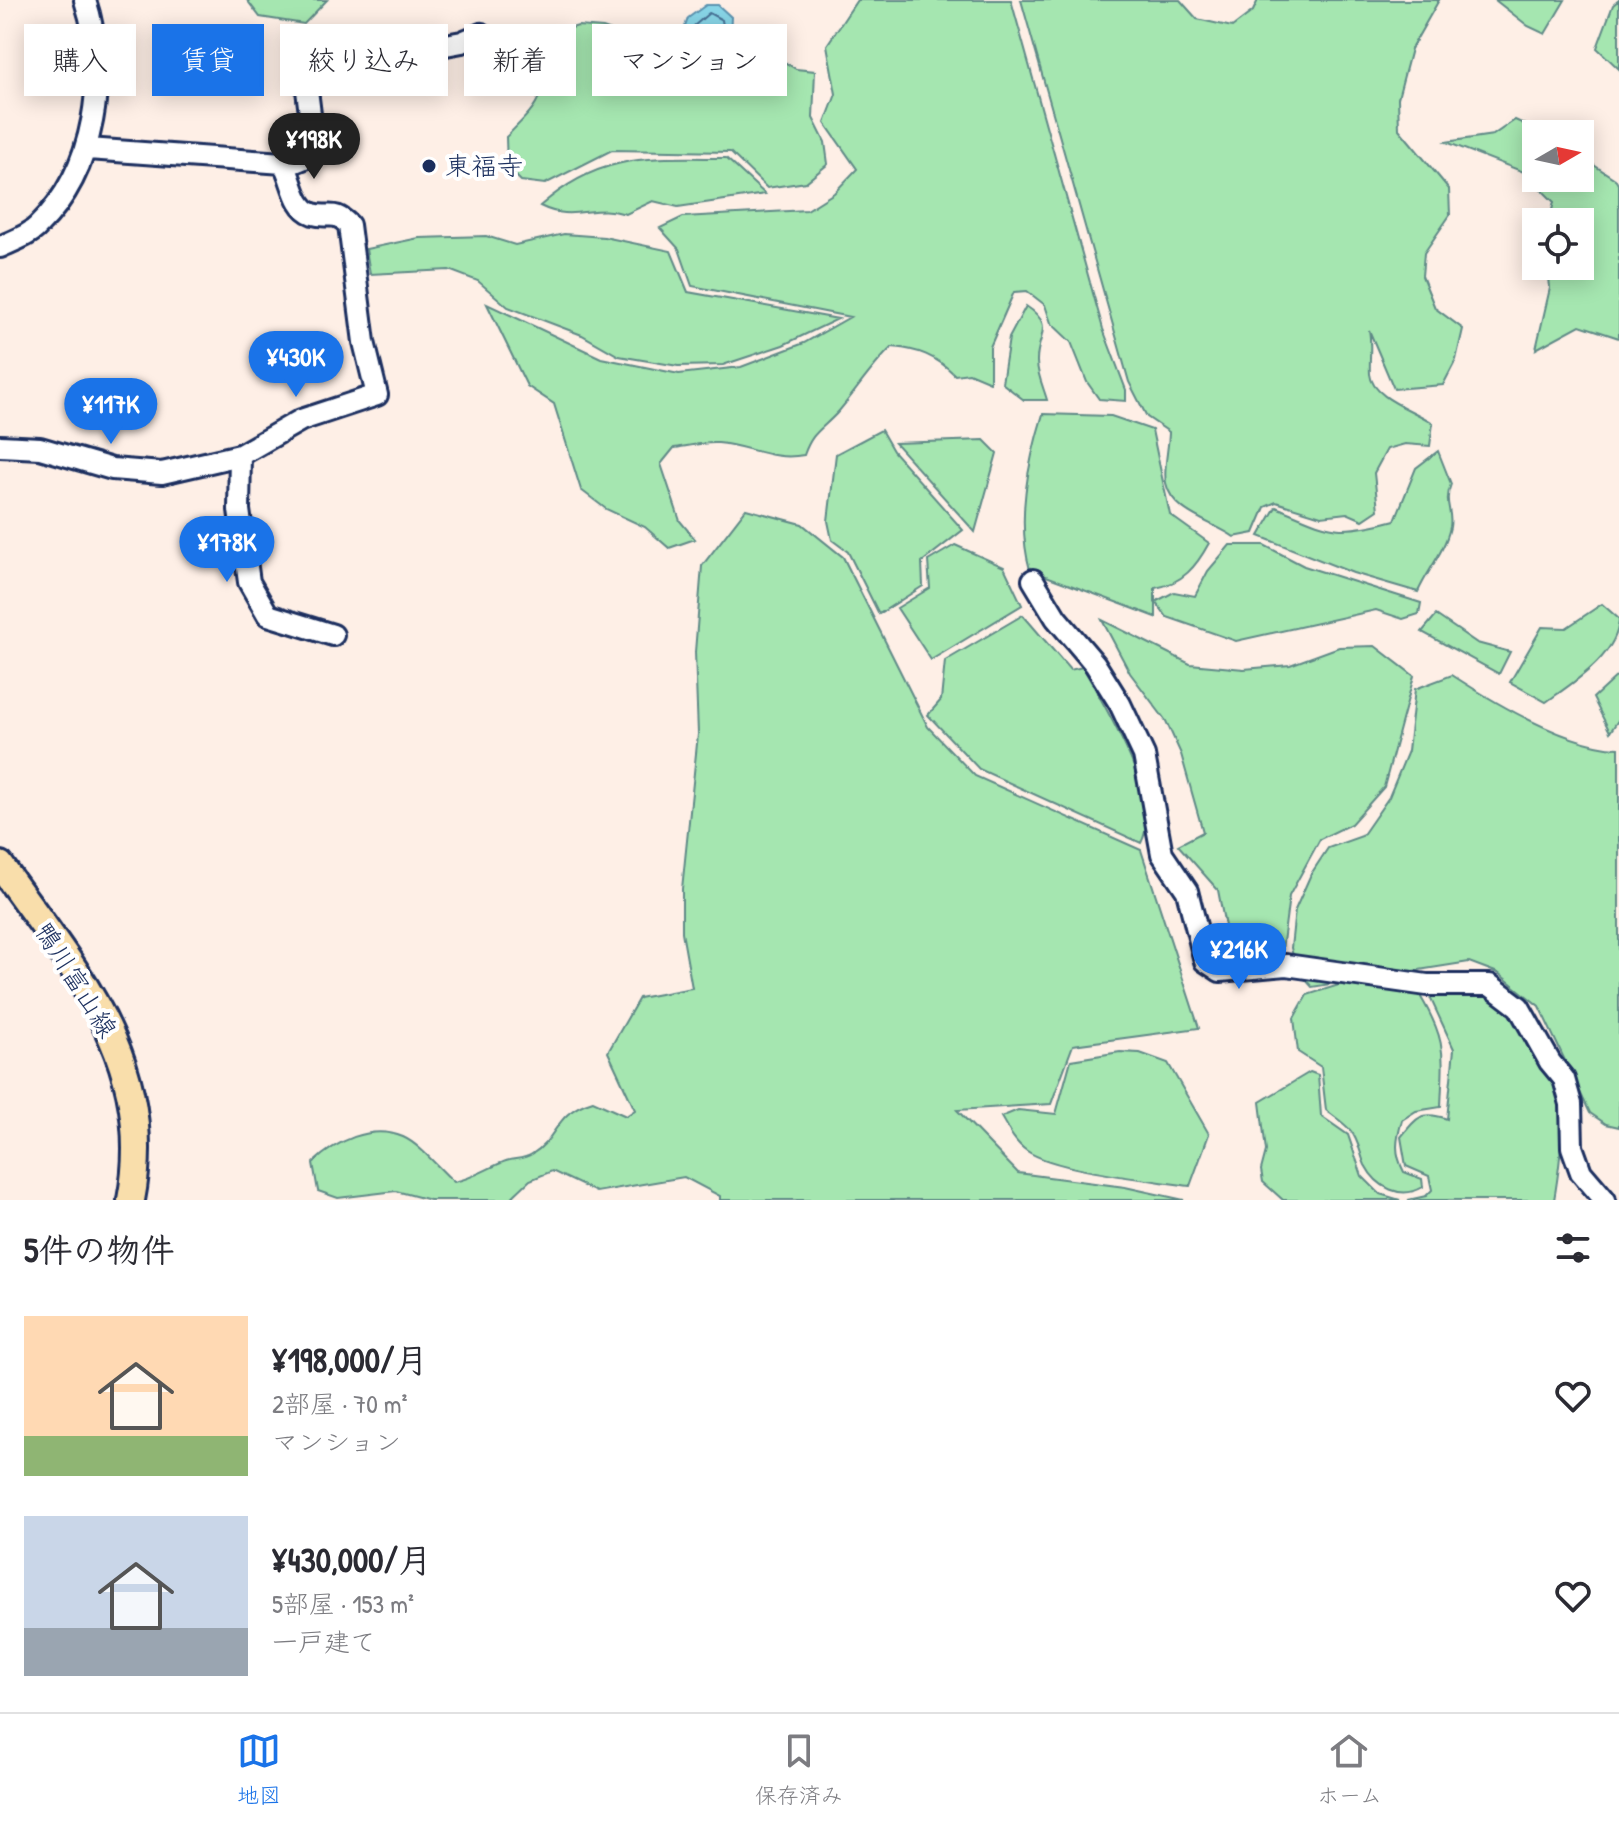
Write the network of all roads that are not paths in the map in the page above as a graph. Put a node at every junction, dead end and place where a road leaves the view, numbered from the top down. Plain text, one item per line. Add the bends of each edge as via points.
1 (85, 0) edge
2 (464, 41) edge
3 (88, 149) junction
4 (285, 166) junction
5 (0, 247) edge
6 (0, 446) edge
7 (240, 455) junction
8 (1033, 580) dead end
9 (333, 635) dead end
10 (0, 865) edge
11 (131, 1200) edge
12 (1605, 1200) edge

1 - 3 street via 96,35
2 - 4 street via 322,68 307,90 315,154
3 - 4 street
3 - 5 street via 67,190 37,228
4 - 7 street via 304,207 314,214 334,213 349,225 364,342 377,395 279,430
6 - 7 street via 40,448 137,473 162,473
7 - 9 street via 239,510 249,582 268,615
8 - 12 street via 1056,618 1095,664 1144,755 1162,854 1187,891 1205,961 1220,971 1286,965 1427,985 1490,985 1519,1007 1564,1079 1571,1104 1572,1147 1581,1172
10 - 11 main road, 鴨川富山線 via 82,981 123,1058 136,1128

